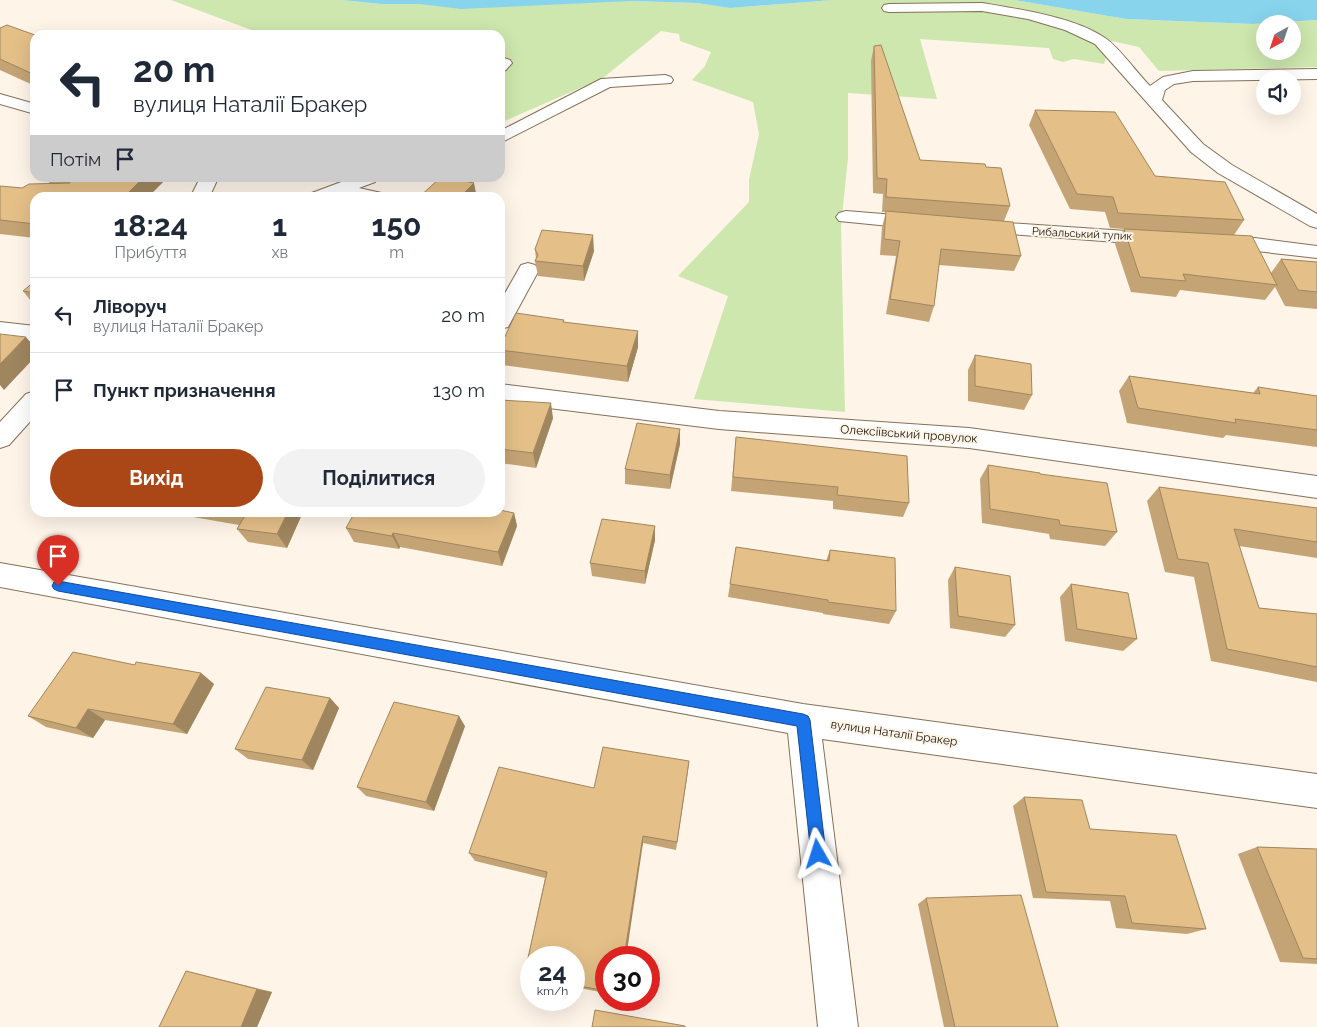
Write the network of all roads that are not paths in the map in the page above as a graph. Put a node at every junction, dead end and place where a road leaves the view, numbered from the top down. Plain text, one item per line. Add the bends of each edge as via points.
1 (889, 8) dead end
2 (1317, 74) edge
3 (665, 80) dead end
4 (0, 99) edge
5 (1154, 100) junction
6 (30, 108) edge
7 (505, 135) edge
8 (358, 182) edge
9 (342, 188) junction
10 (332, 192) edge
11 (349, 192) edge
12 (846, 217) dead end
13 (1317, 222) edge
14 (1317, 252) edge
15 (528, 270) dead end
16 (505, 313) edge
17 (0, 330) edge
18 (30, 333) edge
19 (505, 394) edge
20 (30, 405) edge
21 (0, 438) edge
22 (1317, 487) edge
23 (0, 575) edge
24 (803, 720) junction
25 (1317, 791) edge
26 (838, 1027) edge

1 - 5 street via 982,7 1030,15 1070,28 1100,41
2 - 5 street via 1185,77 1170,80 1157,88
3 - 7 street via 607,82
4 - 6 street
5 - 13 street via 1197,148 1225,169
8 - 9 street
9 - 10 street
9 - 11 street
12 - 14 street, Рибальський тупик via 1255,244
15 - 16 street
17 - 18 street
19 - 22 street, Олексіївський провулок via 718,420 969,438
20 - 21 street
23 - 24 street, вулиця Наталії Бракер
24 - 25 street, вулиця Наталії Бракер
24 - 26 street

